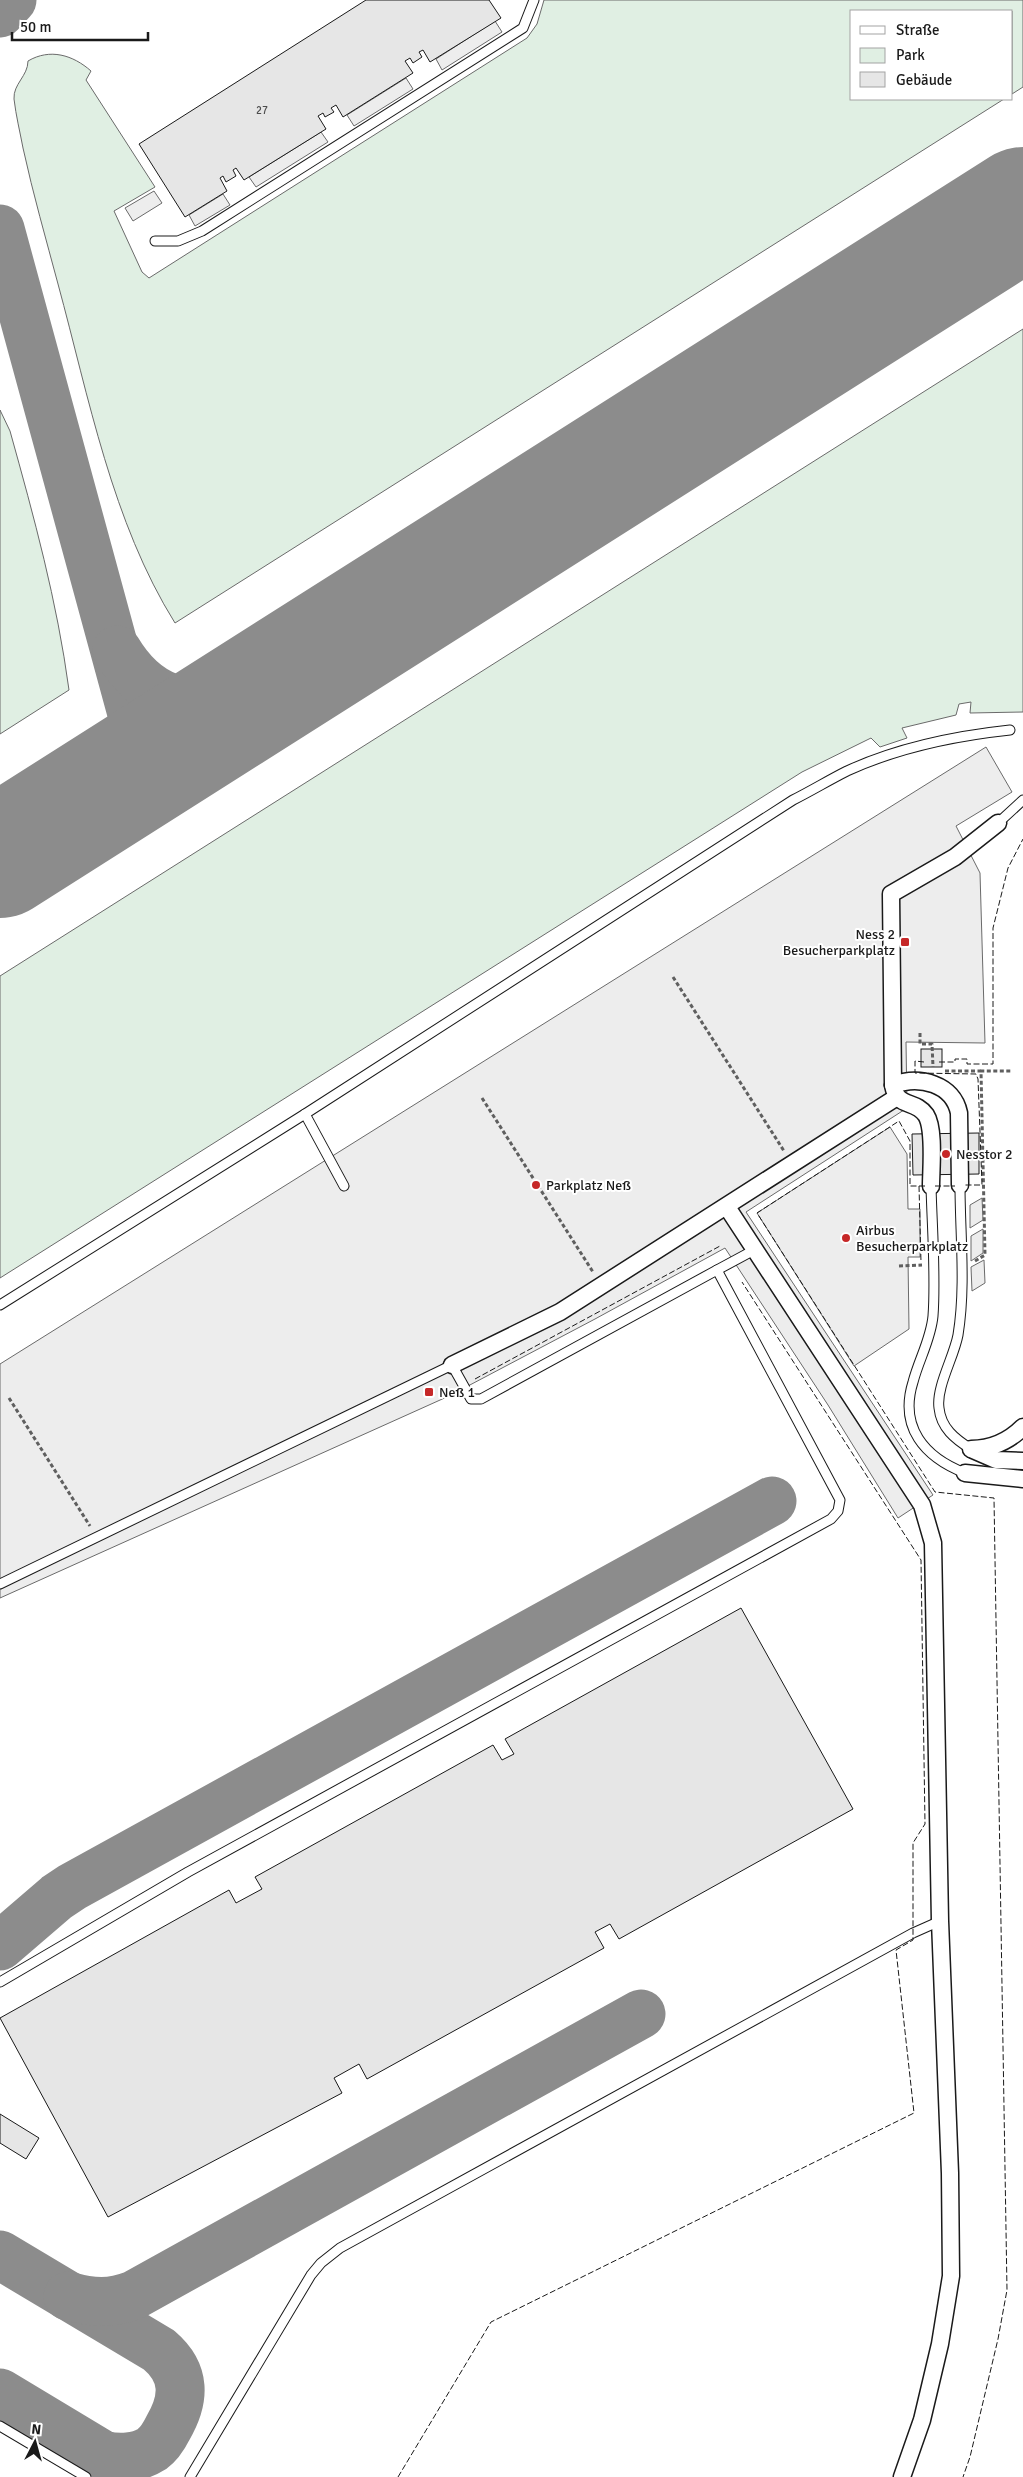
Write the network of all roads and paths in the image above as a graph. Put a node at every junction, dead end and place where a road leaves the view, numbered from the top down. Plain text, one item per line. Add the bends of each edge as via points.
1 (534, 0) edge
2 (155, 241) dead end
3 (1010, 730) dead end
4 (1023, 800) edge
5 (998, 823) joint
6 (673, 976) dead end
7 (920, 1032) dead end
8 (933, 1071) dead end
9 (942, 1071) dead end
10 (981, 1071) dead end
11 (895, 1091) junction
12 (482, 1098) dead end
13 (305, 1114) junction
14 (793, 1164) junction
15 (960, 1185) joint
16 (344, 1186) dead end
17 (931, 1186) joint
18 (727, 1206) junction
19 (756, 1249) junction
20 (717, 1270) junction
21 (601, 1286) junction
22 (0, 1304) edge
23 (452, 1365) junction
24 (9, 1398) dead end
25 (1023, 1427) edge
26 (971, 1448) junction
27 (1023, 1462) edge
28 (965, 1473) joint
29 (1023, 1479) edge
30 (97, 1537) junction
31 (0, 1584) edge
32 (940, 1920) junction
33 (0, 1982) edge
34 (0, 2426) edge
35 (86, 2477) edge
36 (190, 2477) edge
37 (902, 2477) edge

1 - 2 lane via 523,28 506,39 202,231 178,241
3 - 13 lane via 927,743 848,771 793,800
4 - 5 lane
5 - 11 street via 955,857 891,894
6 - 14 path
7 - 8 path via 920,1044 932,1044
9 - 10 path
11 - 14 street
11 - 15 street via 914,1080 925,1082 944,1090 957,1103
11 - 17 street via 920,1109 929,1122
12 - 21 path
13 - 16 lane
13 - 22 lane
14 - 18 street
15 - 26 lane via 960,1316 938,1407 949,1433
17 - 28 lane via 933,1314 928,1342 910,1392 909,1410 915,1431 927,1450 937,1460
18 - 19 street
18 - 21 street
19 - 20 lane
19 - 32 street via 928,1519 934,1561
20 - 23 lane via 479,1400 469,1397
20 - 33 lane via 838,1494 840,1506 835,1516 188,1872
21 - 23 street via 560,1312
23 - 30 lane
24 - 30 path
25 - 26 street via 997,1445
26 - 27 street via 996,1460
28 - 29 street
30 - 31 lane
32 - 36 lane via 340,2248 312,2275
32 - 37 street via 950,2173 950,2276 927,2401
34 - 35 lane

